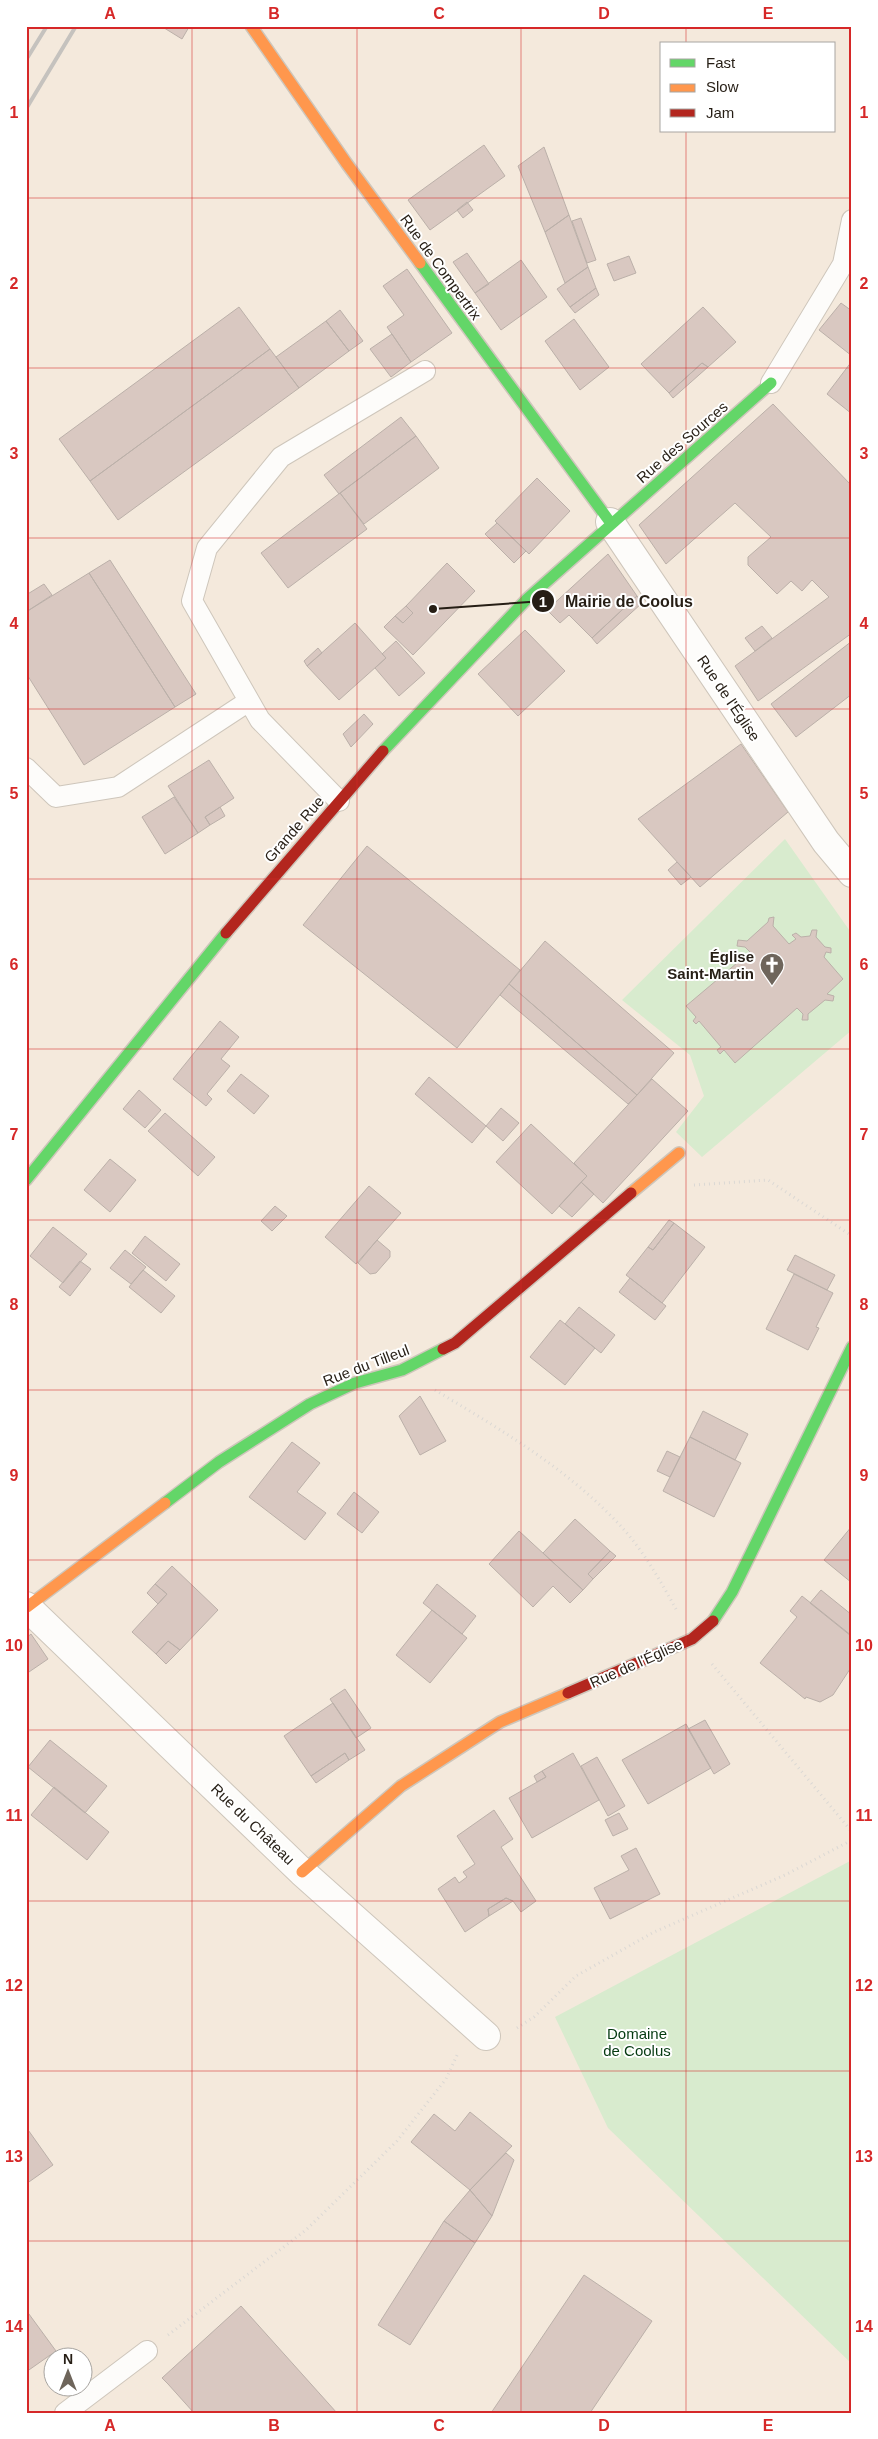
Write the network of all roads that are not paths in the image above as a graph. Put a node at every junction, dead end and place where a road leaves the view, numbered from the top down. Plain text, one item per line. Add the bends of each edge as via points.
1 (252, 26) edge
2 (852, 220) edge
3 (848, 265) edge
4 (425, 371) dead end
5 (771, 383) joint
6 (610, 522) junction
7 (249, 701) junction
8 (26, 768) edge
9 (339, 801) junction
10 (852, 872) edge
11 (679, 1153) dead end
12 (26, 1180) edge
13 (852, 1347) edge
14 (26, 1607) edge
15 (302, 1872) junction
16 (480, 2029) road end
17 (147, 2351) road end
18 (65, 2413) edge

1 - 6 street, Rue de Compertrix via 347,164
2 - 3 lane
3 - 5 lane
4 - 7 lane via 281,457 207,548 192,601
5 - 6 street, Rue des Sources via 691,456
6 - 9 street, Grande Rue via 501,624
6 - 10 street, Rue de l'Église via 826,842
7 - 8 lane via 118,787 56,797
7 - 9 lane via 260,720
9 - 12 street, Grande Rue via 243,911
11 - 14 street, Rue du Tilleul via 455,1343 402,1370 355,1383 293,1415 219,1462
13 - 15 street, Rue de l'Église via 732,1592 716,1618 692,1639 500,1722 401,1786
14 - 15 street, Rue du Château
15 - 16 street, Rue du Château
17 - 18 lane

